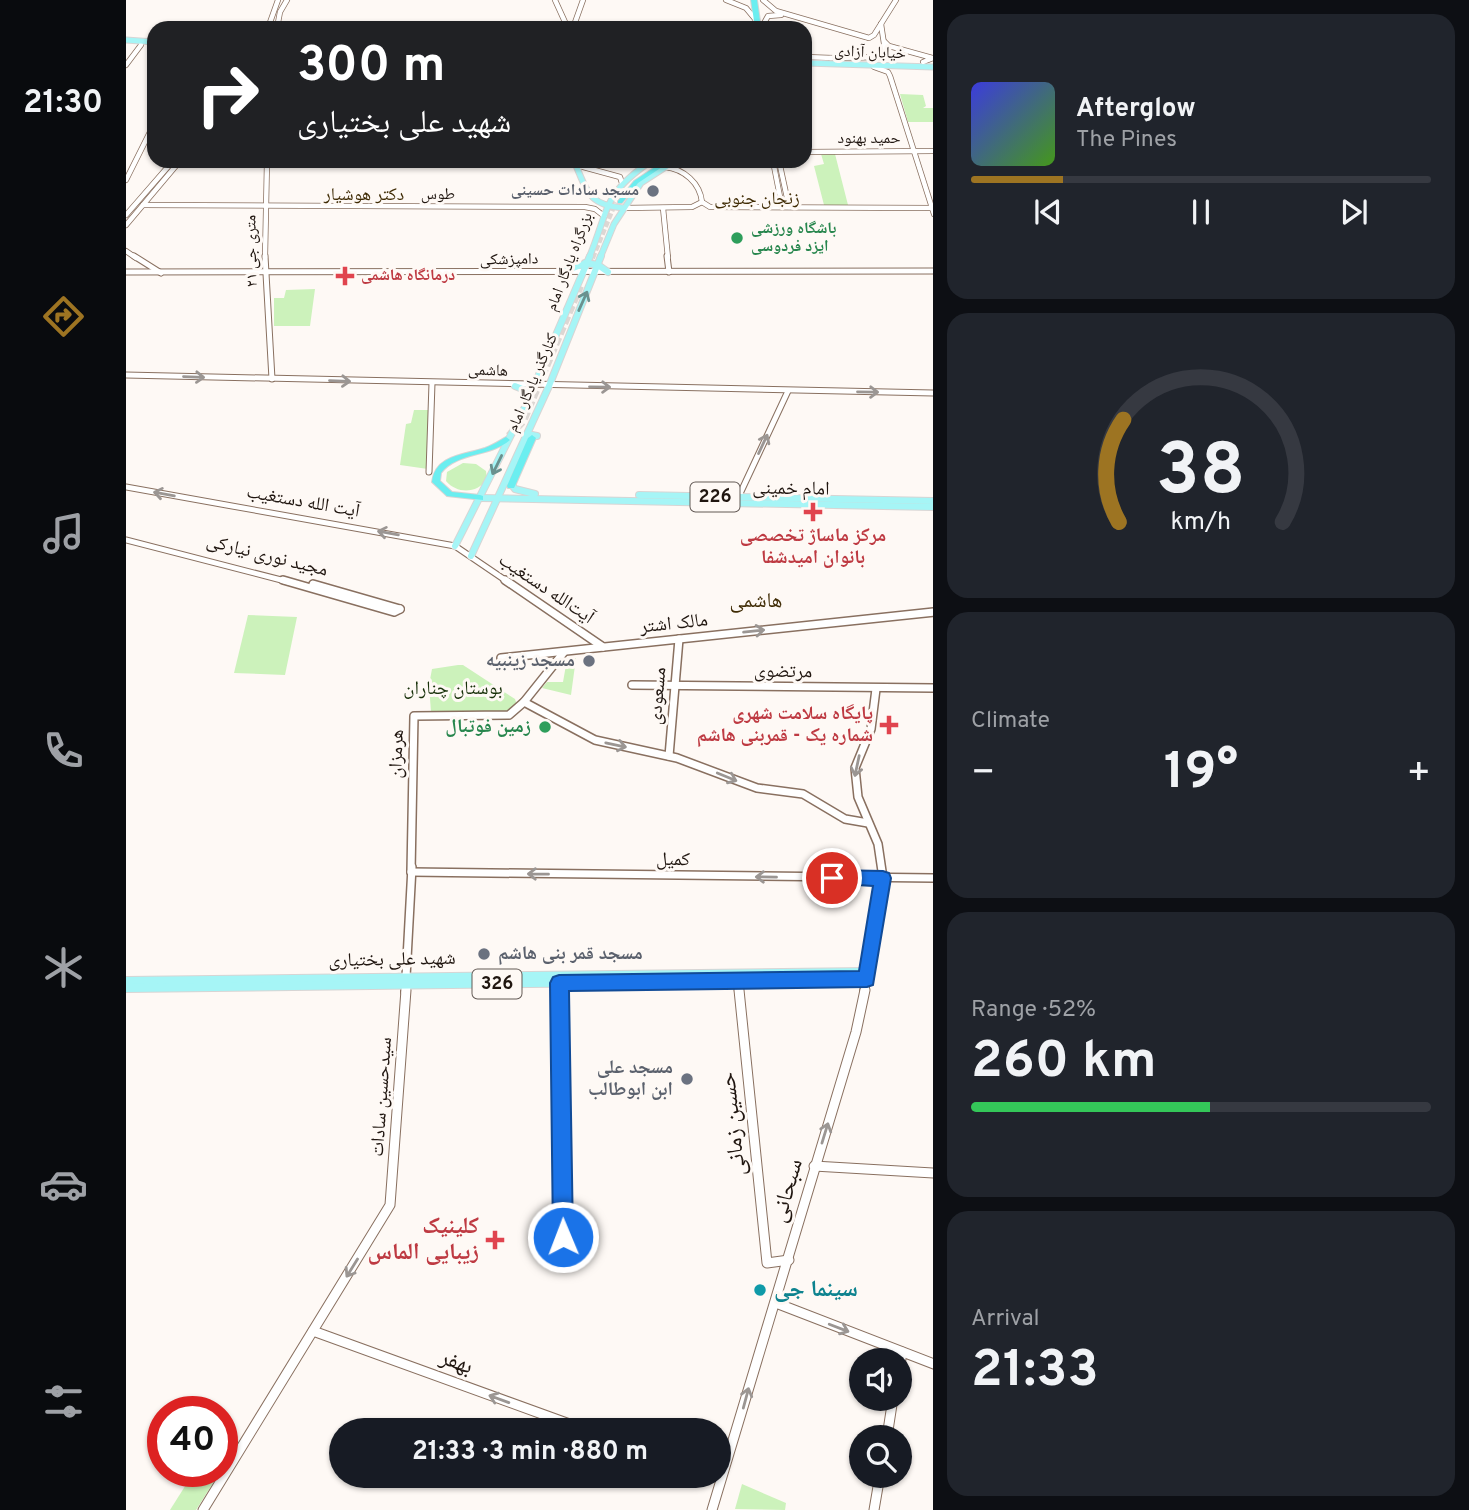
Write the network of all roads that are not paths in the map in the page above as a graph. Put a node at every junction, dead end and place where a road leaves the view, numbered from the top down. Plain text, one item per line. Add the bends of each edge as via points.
1 (282, 0) edge
2 (555, 0) edge
3 (585, 0) edge
4 (726, 0) edge
5 (751, 0) edge
6 (762, 0) edge
7 (896, 0) edge
8 (738, 4) junction
9 (273, 21) edge
10 (563, 21) edge
11 (577, 21) edge
12 (757, 21) edge
13 (758, 21) edge
14 (760, 21) edge
15 (764, 21) edge
16 (802, 21) edge
17 (807, 21) edge
18 (812, 23) edge
19 (812, 24) edge
20 (880, 24) junction
21 (832, 29) junction
22 (127, 42) edge
23 (147, 42) edge
24 (885, 42) junction
25 (147, 44) edge
26 (141, 45) junction
27 (812, 60) edge
28 (885, 60) junction
29 (812, 61) edge
30 (812, 61) edge
31 (812, 62) edge
32 (923, 62) junction
33 (126, 65) edge
34 (933, 65) edge
35 (905, 66) junction
36 (874, 67) junction
37 (147, 138) edge
38 (912, 151) junction
39 (933, 151) edge
40 (812, 152) edge
41 (168, 168) edge
42 (173, 168) edge
43 (267, 168) edge
44 (576, 168) edge
45 (588, 168) edge
46 (642, 168) edge
47 (657, 168) edge
48 (675, 168) edge
49 (681, 168) edge
50 (775, 168) edge
51 (780, 168) edge
52 (682, 171) junction
53 (126, 180) edge
54 (622, 183) junction
55 (157, 184) junction
56 (150, 193) junction
57 (587, 194) junction
58 (702, 202) junction
59 (619, 203) junction
60 (126, 205) edge
61 (135, 205) junction
62 (143, 205) junction
63 (264, 207) junction
64 (585, 207) junction
65 (786, 207) junction
66 (606, 208) junction
67 (663, 208) junction
68 (933, 210) edge
69 (126, 215) edge
70 (604, 216) junction
71 (618, 216) junction
72 (126, 225) edge
73 (126, 251) edge
74 (584, 264) junction
75 (597, 269) junction
76 (933, 271) edge
77 (126, 272) edge
78 (562, 272) junction
79 (581, 272) junction
80 (608, 272) joint
81 (669, 272) junction
82 (265, 273) junction
83 (163, 274) junction
84 (578, 280) junction
85 (592, 282) junction
86 (126, 375) edge
87 (537, 377) junction
88 (272, 379) junction
89 (432, 383) junction
90 (550, 383) junction
91 (515, 386) joint
92 (530, 390) junction
93 (788, 391) junction
94 (933, 393) edge
95 (545, 395) junction
96 (532, 436) junction
97 (506, 440) tunnel mouth
98 (429, 472) dead end
99 (508, 473) junction
100 (511, 486) junction
101 (126, 487) edge
102 (480, 498) junction
103 (497, 498) junction
104 (518, 498) junction
105 (644, 498) junction
106 (738, 498) junction
107 (933, 501) edge
108 (933, 507) edge
109 (491, 514) junction
110 (126, 538) edge
111 (455, 547) junction
112 (471, 556) junction
113 (397, 611) dead end
114 (933, 611) edge
115 (679, 639) junction
116 (603, 647) junction
117 (564, 651) junction
118 (538, 654) junction
119 (501, 658) dead end
120 (550, 667) junction
121 (632, 685) dead end
122 (675, 685) junction
123 (933, 688) edge
124 (876, 689) junction
125 (524, 702) junction
126 (669, 756) junction
127 (868, 822) junction
128 (411, 872) junction
129 (883, 878) junction
130 (933, 878) edge
131 (868, 976) junction
132 (738, 977) junction
133 (559, 979) junction
134 (126, 981) edge
135 (406, 981) junction
136 (244, 983) junction
137 (126, 988) edge
138 (814, 1167) junction
139 (933, 1173) edge
140 (563, 1237) dead end
141 (789, 1260) junction
142 (776, 1303) junction
143 (313, 1331) junction
144 (892, 1348) edge
145 (912, 1356) edge
146 (933, 1364) edge
147 (553, 1418) edge
148 (731, 1438) edge
149 (716, 1488) edge
150 (877, 1488) edge
151 (203, 1510) edge
152 (712, 1510) edge
153 (873, 1510) edge

1 - 9 main road
2 - 10 main road
3 - 11 main road
4 - 8 main road
5 - 8 main road
5 - 13 highway
6 - 14 highway
6 - 17 main road via 773,10
7 - 20 main road
8 - 12 main road
15 - 16 main road via 779,15
18 - 21 main road
19 - 21 main road
20 - 21 main road via 868,39
20 - 24 main road
22 - 23 main road
22 - 26 main road
24 - 28 main road
24 - 32 main road via 933,58
25 - 26 main road
26 - 33 main road
27 - 28 main road
28 - 29 main road, خیابان آزادی
28 - 32 main road, خیابان آزادی
30 - 35 main road, خیابان آزادی
31 - 36 main road
32 - 34 main road, خیابان آزادی
34 - 35 main road, خیابان آزادی
35 - 36 main road
36 - 38 main road via 890,76
37 - 53 main road
38 - 39 main road, حمید بهنود
38 - 40 main road, حمید بهنود
38 - 68 main road
41 - 55 main road
42 - 55 main road
43 - 63 main road, ۲۱ متری جی
44 - 57 main road
45 - 54 main road via 620,177
46 - 54 main road, بزرگراه یادگار امام
47 - 59 highway, بزرگراه یادگار امام via 636,182
48 - 52 main road
49 - 52 main road
50 - 65 main road
51 - 65 main road
52 - 58 main road
54 - 59 main road, بزرگراه یادگار امام
55 - 56 main road
56 - 61 main road
56 - 62 main road
57 - 59 main road
57 - 64 main road via 590,200
57 - 66 main road
58 - 65 main road via 710,207
58 - 67 main road
59 - 66 main road, بزرگراه یادگار امام
59 - 66 main road
59 - 67 main road
59 - 71 main road, کنارگذر یادگار امام
60 - 61 main road
61 - 69 main road
62 - 63 main road, طوس
62 - 72 main road
63 - 64 main road, طوس
63 - 82 main road, ۲۱ متری جی
64 - 70 main road, طوس
65 - 68 main road
66 - 70 main road, بزرگراه یادگار امام
67 - 81 main road
70 - 71 main road via 612,212
70 - 74 main road, بزرگراه یادگار امام
71 - 75 main road, کنارگذر یادگار امام
73 - 83 main road
74 - 75 main road
74 - 78 main road
74 - 79 main road, بزرگراه یادگار امام
75 - 79 main road, دامپزشکی
75 - 80 main road
75 - 85 main road, کنارگذر یادگار امام
76 - 81 main road
77 - 83 main road, دامپزشکی
78 - 79 main road, دامپزشکی
78 - 82 main road, دامپزشکی
79 - 84 main road, بزرگراه یادگار امام
80 - 81 main road
82 - 83 main road, دامپزشکی
82 - 88 main road, ۲۱ متری جی
84 - 85 main road
84 - 87 main road, بزرگراه یادگار امام
90 -> 85 main road, کنارگذر یادگار امام
86 -> 88 main road, هاشمی
87 - 90 main road
87 - 92 main road, بزرگراه یادگار امام
88 -> 89 main road, هاشمی
89 - 91 main road, هاشمی
89 - 98 main road
90 - 92 main road, هاشمی
90 -> 93 main road, هاشمی
90 - 95 main road, کنارگذر یادگار امام
91 - 92 main road
92 - 95 main road
92 -> 102 main road, کنارگذر یادگار امام
93 -> 94 main road, هاشمی
106 -> 93 main road
95 - 96 main road, کنارگذر یادگار امام
96 - 99 main road, کنارگذر یادگار امام
96 - 100 highway
97 - 102 highway via 481,454 449,461 437,473 436,482 446,493
99 - 100 main road
99 - 103 main road, کنارگذر یادگار امام
100 - 105 main road, امام خمینی / 226 via 530,494
111 -> 101 main road, آیت الله دستغیب
102 - 103 main road, امام خمینی
102 - 111 main road, کنارگذر یادگار امام
103 - 104 main road, امام خمینی / 226
103 - 109 main road, کنارگذر یادگار امام
104 - 105 main road, امام خمینی / 226
104 - 109 main road
105 - 106 main road, امام خمینی / 226
105 - 108 main road, امام خمینی / 226
106 - 107 main road, امام خمینی / 226
109 - 112 main road, کنارگذر یادگار امام
110 - 113 main road, مجید نوری نیارکی
111 - 112 main road, آیت الله دستغیب
112 - 116 main road, آیت‌الله دستغیب
115 -> 114 main road, مالک اشتر
115 - 116 main road, مالک اشتر
115 - 122 main road, مسعودی
116 - 117 main road, مالک اشتر
117 - 118 main road, مالک اشتر
117 - 120 main road
118 - 119 main road, مالک اشتر
118 - 120 main road
120 - 125 main road
121 - 122 main road, مرتضوی
122 - 124 main road, مرتضوی
122 - 126 main road, مسعودی
123 - 124 main road, مرتضوی
124 -> 127 main road, سبحانی via 869,735 855,768 858,797
125 -> 126 main road via 604,743
125 - 128 main road, هرمزان via 508,715 417,716
126 -> 127 main road via 757,788 803,794 848,821
127 - 129 main road, سبحانی via 878,844
129 -> 128 main road, کمیل
128 - 135 main road, هرمزان
129 - 130 main road, کمیل
129 - 131 main road, سبحانی
131 - 132 main road, شهید علی بختیاری / 326
138 -> 131 main road, سبحانی via 856,1032
132 - 133 main road, شهید علی بختیاری / 326
132 - 141 main road, حسین زمانی via 767,1263
133 - 135 main road, شهید علی بختیاری / 326
133 - 140 main road
134 - 136 main road, شهید علی بختیاری / 326
135 - 136 main road, شهید علی بختیاری / 326
135 -> 143 main road, سیدحسین سادات via 391,1202
136 - 137 main road, شهید علی بختیاری / 326
138 - 139 main road
138 - 141 main road, سبحانی
141 - 142 main road, سبحانی
142 -> 144 main road
148 -> 142 main road, سبحانی
147 -> 143 main road, بهفر
143 - 151 main road
145 - 146 main road
149 - 152 main road, سبحانی
150 - 153 main road

